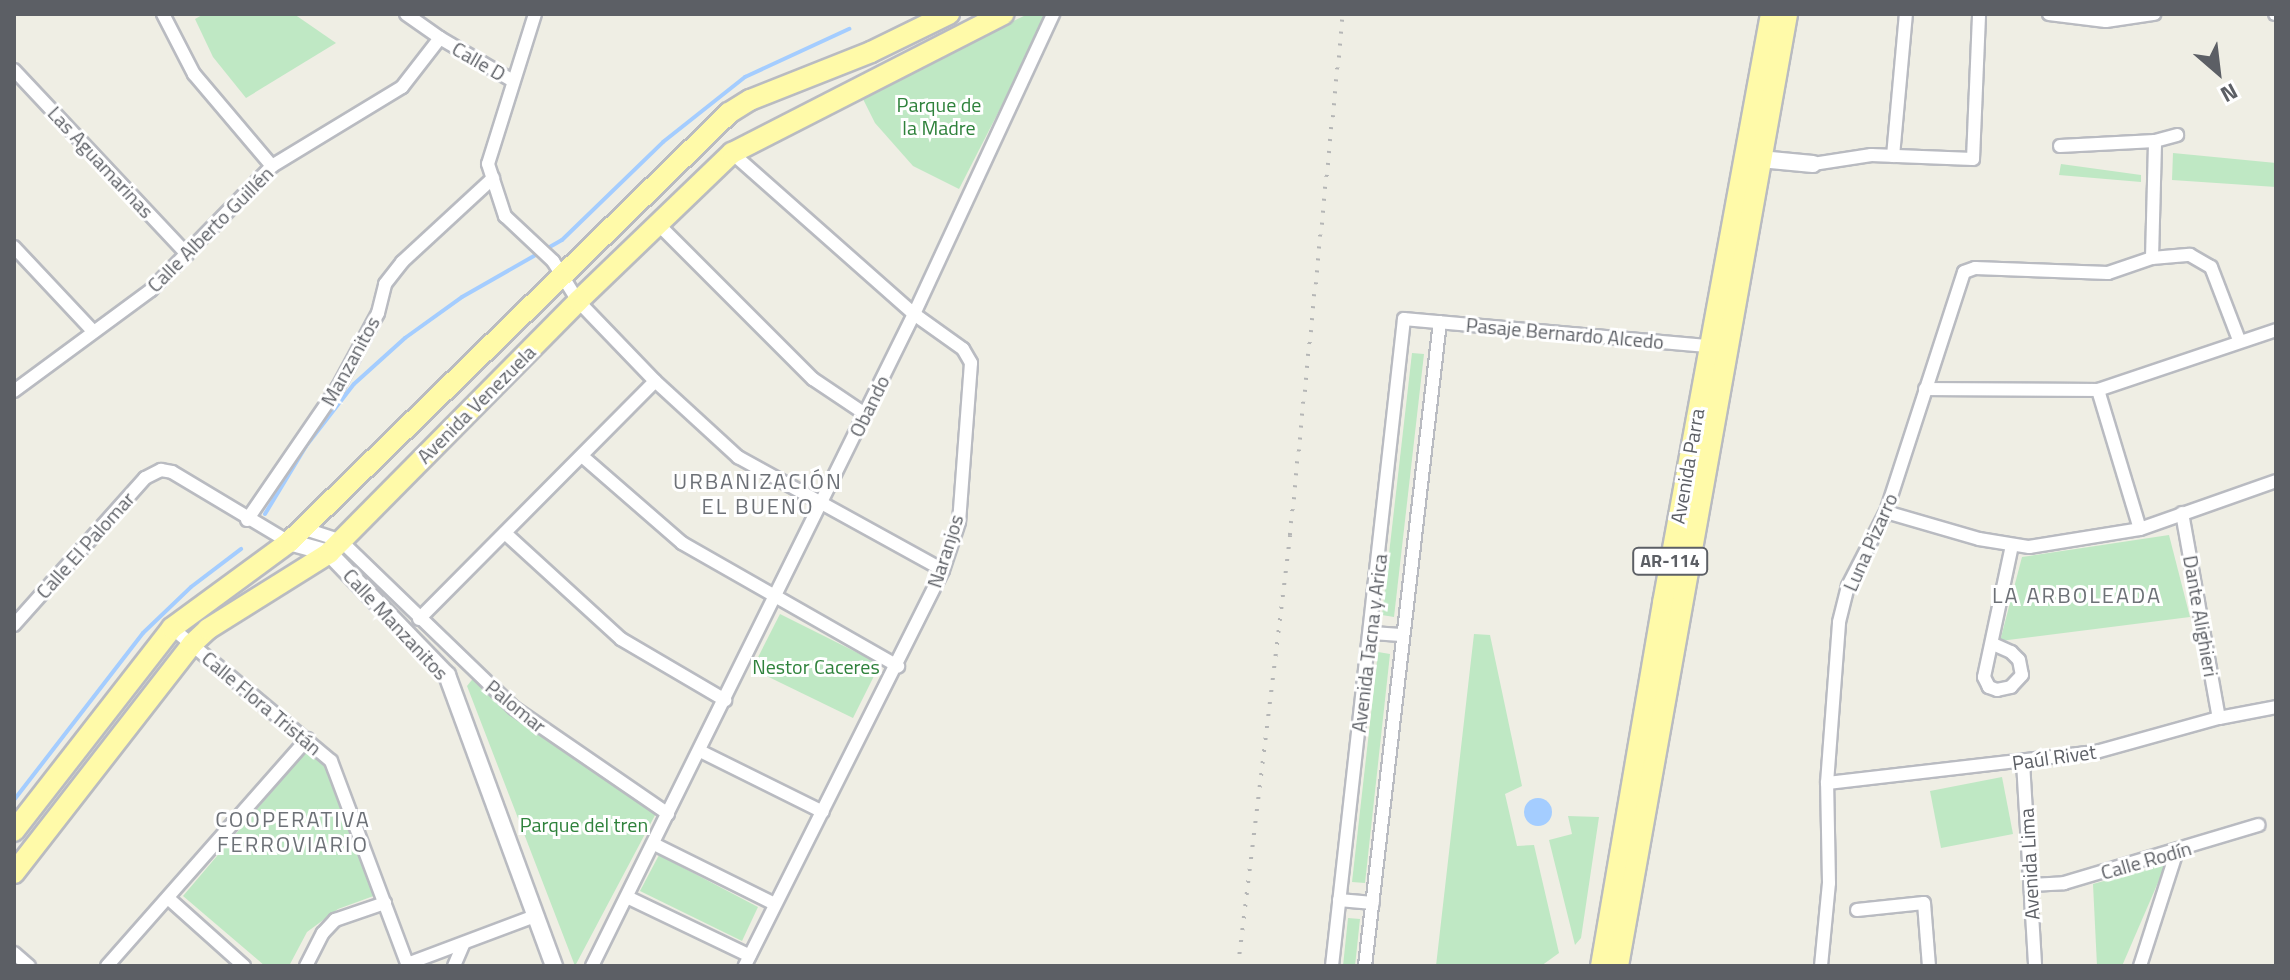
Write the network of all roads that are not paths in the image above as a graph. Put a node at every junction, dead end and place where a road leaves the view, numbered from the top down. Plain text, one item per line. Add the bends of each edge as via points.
1 (163, 14) edge
2 (406, 14) edge
3 (535, 14) edge
4 (949, 14) edge
5 (1004, 14) edge
6 (1053, 14) edge
7 (1771, 14) edge
8 (1787, 14) edge
9 (1906, 14) edge
10 (1979, 14) edge
11 (2049, 14) edge
12 (2154, 14) edge
13 (916, 21) edge
14 (440, 38) junction
15 (14, 70) edge
16 (513, 81) junction
17 (2177, 135) dead end
18 (2155, 141) junction
19 (2060, 146) dead end
20 (732, 153) junction
21 (1893, 156) junction
22 (1752, 158) junction
23 (1813, 164) joint
24 (272, 166) junction
25 (493, 178) junction
26 (659, 225) junction
27 (14, 247) edge
28 (187, 254) junction
29 (2152, 258) junction
30 (558, 268) junction
31 (578, 301) junction
32 (914, 314) junction
33 (1404, 319) joint
34 (1440, 322) junction
35 (2276, 330) edge
36 (93, 331) junction
37 (2239, 340) junction
38 (1718, 347) junction
39 (655, 381) junction
40 (1925, 389) junction
41 (2098, 390) junction
42 (14, 391) edge
43 (865, 414) junction
44 (582, 456) junction
45 (161, 470) joint
46 (2276, 481) edge
47 (821, 505) junction
48 (1886, 512) junction
49 (2182, 513) junction
50 (249, 521) junction
51 (2140, 529) junction
52 (505, 533) junction
53 (288, 535) junction
54 (2012, 545) junction
55 (334, 546) junction
56 (943, 570) junction
57 (775, 599) junction
58 (419, 619) junction
59 (14, 625) edge
60 (172, 628) junction
61 (1371, 633) junction
62 (1402, 635) junction
63 (192, 644) junction
64 (1993, 644) dead end
65 (898, 666) junction
66 (725, 700) junction
67 (2276, 707) edge
68 (2219, 718) junction
69 (307, 739) junction
70 (700, 751) junction
71 (2023, 762) junction
72 (1827, 783) junction
73 (823, 812) junction
74 (668, 814) junction
75 (2259, 825) dead end
76 (14, 831) edge
77 (654, 844) junction
78 (2177, 851) junction
79 (14, 873) edge
80 (2031, 885) junction
81 (627, 897) junction
82 (168, 898) junction
83 (1339, 900) junction
84 (385, 903) junction
85 (1373, 903) junction
86 (775, 904) junction
87 (1857, 910) dead end
88 (535, 916) junction
89 (463, 945) junction
90 (14, 953) edge
91 (748, 961) edge
92 (408, 965) edge
93 (29, 966) edge
94 (107, 966) edge
95 (244, 966) edge
96 (306, 966) edge
97 (454, 966) edge
98 (554, 966) edge
99 (592, 966) edge
100 (1332, 966) edge
101 (1365, 966) edge
102 (1601, 966) edge
103 (1618, 966) edge
104 (1821, 966) edge
105 (1929, 966) edge
106 (2035, 966) edge
107 (2140, 966) edge

1 - 24 street via 194,74
2 - 14 street, Calle D
3 - 16 street
4 - 13 main road, Avenida Venezuela
5 - 20 main road, Avenida Venezuela
6 - 32 street, Obando
7 - 22 main road, Avenida Parra / AR-114
8 - 22 main road, Avenida Parra / AR-114
9 - 21 street
10 - 21 street via 1973,159
11 - 12 street via 2106,21
13 - 30 main road, Avenida Venezuela via 729,113
14 - 16 street, Calle D
14 - 24 street, Calle Alberto Guillén via 402,87
15 - 28 street, Las Aguamarinas
16 - 25 street via 488,164
17 - 18 street
18 - 19 street
18 - 29 street
20 - 26 main road, Avenida Venezuela
20 - 32 street, Naranjos
21 - 23 street
22 - 23 street
22 - 38 main road, Avenida Parra / AR-114
24 - 28 street, Calle Alberto Guillén
25 - 30 street via 505,216
25 - 50 street, Manzanitos via 385,284 378,313 338,387
26 - 31 main road, Avenida Venezuela
26 - 43 street via 813,379
27 - 36 street
28 - 36 street, Calle Alberto Guillén via 151,290
29 - 37 street via 2190,255 2211,267
29 - 40 street, Luna Pizarro via 2108,273 1975,268 1964,272
30 - 31 street
30 - 53 main road, Avenida Venezuela
31 - 39 street
31 - 55 main road, Avenida Venezuela
32 - 43 street, Obando
32 - 56 street, Naranjos via 963,349 971,363 959,522
33 - 34 street, Pasaje Bernardo Alcedo
33 - 61 street, Avenida Tacna y Arica
34 - 38 street, Pasaje Bernardo Alcedo
34 - 62 street, Avenida Tacna y Arica
35 - 37 street
36 - 42 street, Calle Alberto Guillén
37 - 41 street
38 - 102 main road, Avenida Parra / AR-114
38 - 103 main road, Avenida Parra / AR-114
39 - 44 street
39 - 47 street via 738,457
40 - 41 street
40 - 48 street, Luna Pizarro
41 - 51 street
43 - 47 street, Obando
44 - 52 street
44 - 57 street via 682,543
45 - 50 street, Calle Manzanitos
45 - 59 street, Calle El Palomar via 145,478
46 - 49 street
47 - 56 street
47 - 57 street, Obando
48 - 54 street
48 - 72 street, Luna Pizarro via 1848,586 1839,622
49 - 51 street
49 - 68 street, Dante Alighieri
50 - 53 street, Calle Manzanitos
51 - 54 street via 2029,547
52 - 58 street
52 - 66 street via 621,639
53 - 55 street, Calle Manzanitos
53 - 60 main road, Avenida Venezuela
54 - 64 street
55 - 58 street, Palomar
55 - 63 main road, Avenida Venezuela
55 - 88 street, Calle Manzanitos via 447,675
56 - 65 street, Naranjos
57 - 65 street
57 - 66 street, Obando
58 - 74 street, Palomar via 514,708
60 - 63 street, Calle Flora Tristán
60 - 76 main road, Avenida Venezuela
61 - 62 street
61 - 83 street, Avenida Tacna y Arica
62 - 85 street, Avenida Tacna y Arica
63 - 69 street, Calle Flora Tristán
63 - 79 main road, Avenida Venezuela
65 - 73 street, Naranjos
66 - 70 street, Obando
67 - 68 street, Paúl Rivet
68 - 71 street, Paúl Rivet via 2096,752
69 - 82 street
69 - 84 street, Calle Flora Tristán via 331,761
70 - 73 street
70 - 74 street, Obando
71 - 72 street, Paúl Rivet
71 - 80 street, Avenida Lima
72 - 104 street, Luna Pizarro via 1829,883
73 - 86 street, Naranjos
74 - 77 street, Obando
75 - 78 street, Calle Rodín
77 - 81 street, Obando
77 - 86 street
78 - 80 street, Calle Rodín via 2064,883
78 - 107 street
80 - 106 street, Avenida Lima
81 - 91 street
81 - 99 street, Obando
82 - 94 street
82 - 95 street
83 - 85 street
83 - 100 street, Avenida Tacna y Arica
84 - 92 street, Calle Flora Tristán
84 - 96 street via 335,920
85 - 101 street, Avenida Tacna y Arica
86 - 91 street, Naranjos
87 - 105 street via 1924,903
88 - 89 street
88 - 98 street, Calle Manzanitos
89 - 92 street
89 - 97 street
90 - 93 street

